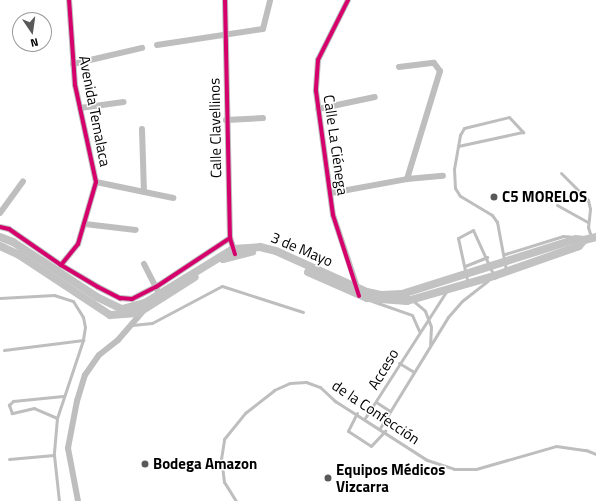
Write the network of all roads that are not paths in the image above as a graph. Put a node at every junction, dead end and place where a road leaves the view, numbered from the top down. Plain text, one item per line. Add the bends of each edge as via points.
1 (69, 0) edge
2 (225, 0) edge
3 (270, 0) edge
4 (348, 0) edge
5 (226, 35) junction
6 (157, 45) dead end
7 (142, 48) dead end
8 (73, 64) junction
9 (399, 67) dead end
10 (375, 97) dead end
11 (124, 102) dead end
12 (80, 108) junction
13 (318, 109) junction
14 (263, 118) dead end
15 (226, 120) junction
16 (142, 129) dead end
17 (458, 146) junction
18 (561, 173) dead end
19 (443, 176) dead end
20 (408, 179) junction
21 (23, 181) dead end
22 (96, 182) junction
23 (144, 192) junction
24 (331, 193) junction
25 (173, 198) dead end
26 (557, 205) dead end
27 (0, 213) edge
28 (588, 222) junction
29 (85, 224) junction
30 (0, 227) edge
31 (136, 230) dead end
32 (0, 237) edge
33 (230, 238) junction
34 (585, 240) edge
35 (0, 246) edge
36 (234, 251) junction
37 (487, 257) junction
38 (505, 258) junction
39 (144, 264) dead end
40 (61, 266) junction
41 (491, 266) junction
42 (466, 270) junction
43 (506, 272) junction
44 (494, 276) junction
45 (456, 278) junction
46 (468, 284) junction
47 (447, 290) junction
48 (158, 291) junction
49 (404, 293) junction
50 (361, 294) junction
51 (0, 298) edge
52 (414, 300) junction
53 (144, 302) junction
54 (303, 312) dead end
55 (428, 318) junction
56 (130, 326) junction
57 (419, 331) junction
58 (83, 340) junction
59 (429, 347) junction
60 (4, 350) dead end
61 (400, 363) junction
62 (414, 372) junction
63 (63, 396) junction
64 (376, 402) junction
65 (390, 411) junction
66 (356, 413) junction
67 (57, 418) junction
68 (366, 418) junction
69 (380, 428) junction
70 (385, 431) junction
71 (596, 454) edge
72 (54, 455) junction
73 (9, 459) dead end
74 (60, 501) edge
75 (78, 501) edge
76 (236, 501) edge

1 - 8 street, Avenida Temalaca
2 - 5 street, Calle Clavellinos
3 - 5 street via 264,29
4 - 13 street, Calle La Ciénega via 318,60
5 - 6 street
5 - 15 street, Calle Clavellinos
7 - 8 street
8 - 12 street, Avenida Temalaca
9 - 20 street via 434,63 440,71
10 - 13 street
11 - 12 street
12 - 22 street, Avenida Temalaca
13 - 24 street, Calle La Ciénega
14 - 15 street
15 - 33 street, Calle Clavellinos
16 - 23 street
17 - 17 lane via 516,133 523,132 508,118 464,128
17 - 38 lane via 454,169 455,188 468,203 492,215 497,222
18 - 28 lane via 588,200
19 - 20 street
20 - 24 street
21 - 27 street
22 - 23 street
22 - 29 street, Avenida Temalaca
23 - 25 street
24 - 50 street, Calle La Ciénega via 341,244
26 - 28 lane
28 - 34 lane
29 - 31 street
29 - 40 street, Avenida Temalaca via 78,244
30 - 40 street via 9,228
32 - 53 main road via 13,242 97,297 122,310
33 - 36 street, Calle Clavellinos
33 - 48 street
34 - 38 main road, 3 de Mayo
34 - 43 main road
35 - 53 main road via 19,255 110,315 124,316
36 - 48 main road
36 - 50 main road, 3 de Mayo via 260,247 276,251
36 - 53 main road
37 - 41 lane
37 - 42 lane
37 - 42 lane via 473,230 458,238
38 - 41 main road, 3 de Mayo
38 - 43 lane
39 - 48 street
40 - 53 street via 120,298
41 - 42 main road, 3 de Mayo
41 - 44 lane
42 - 45 main road, 3 de Mayo
42 - 46 lane
43 - 44 main road
44 - 46 main road
44 - 59 lane, Acceso via 452,311
45 - 47 lane, Acceso
45 - 49 main road, 3 de Mayo
46 - 47 main road
47 - 52 main road
47 - 55 lane, Acceso
48 - 53 main road
49 - 50 main road, 3 de Mayo
49 - 52 lane, Acceso
50 - 52 main road
50 - 57 lane via 377,304 412,315
51 - 58 lane via 54,294 73,301 83,317
52 - 55 lane, Acceso
53 - 56 street
54 - 56 lane via 222,286 152,323
55 - 57 lane, Acceso
55 - 59 lane, Acceso via 432,336
56 - 75 street via 99,355 85,375 76,401 68,448
57 - 61 lane, Acceso
58 - 60 lane
58 - 63 lane
59 - 62 lane, Acceso
61 - 62 lane
61 - 64 lane, Acceso
62 - 65 lane, Acceso
63 - 67 lane
63 - 67 lane via 12,401 9,405 12,413 34,408
64 - 65 lane
64 - 68 lane, Acceso
65 - 69 lane, Acceso
66 - 68 lane, de la Confección
66 - 70 lane via 347,429 359,439 374,446
66 - 76 lane, de la Confección via 335,401 320,387 306,382 290,383 274,390 245,413 224,439 221,459 224,482
67 - 72 lane
68 - 69 lane, de la Confección
69 - 70 lane, de la Confección
70 - 71 lane, de la Confección via 434,464 454,469 476,469 556,446
72 - 73 lane
72 - 74 lane

